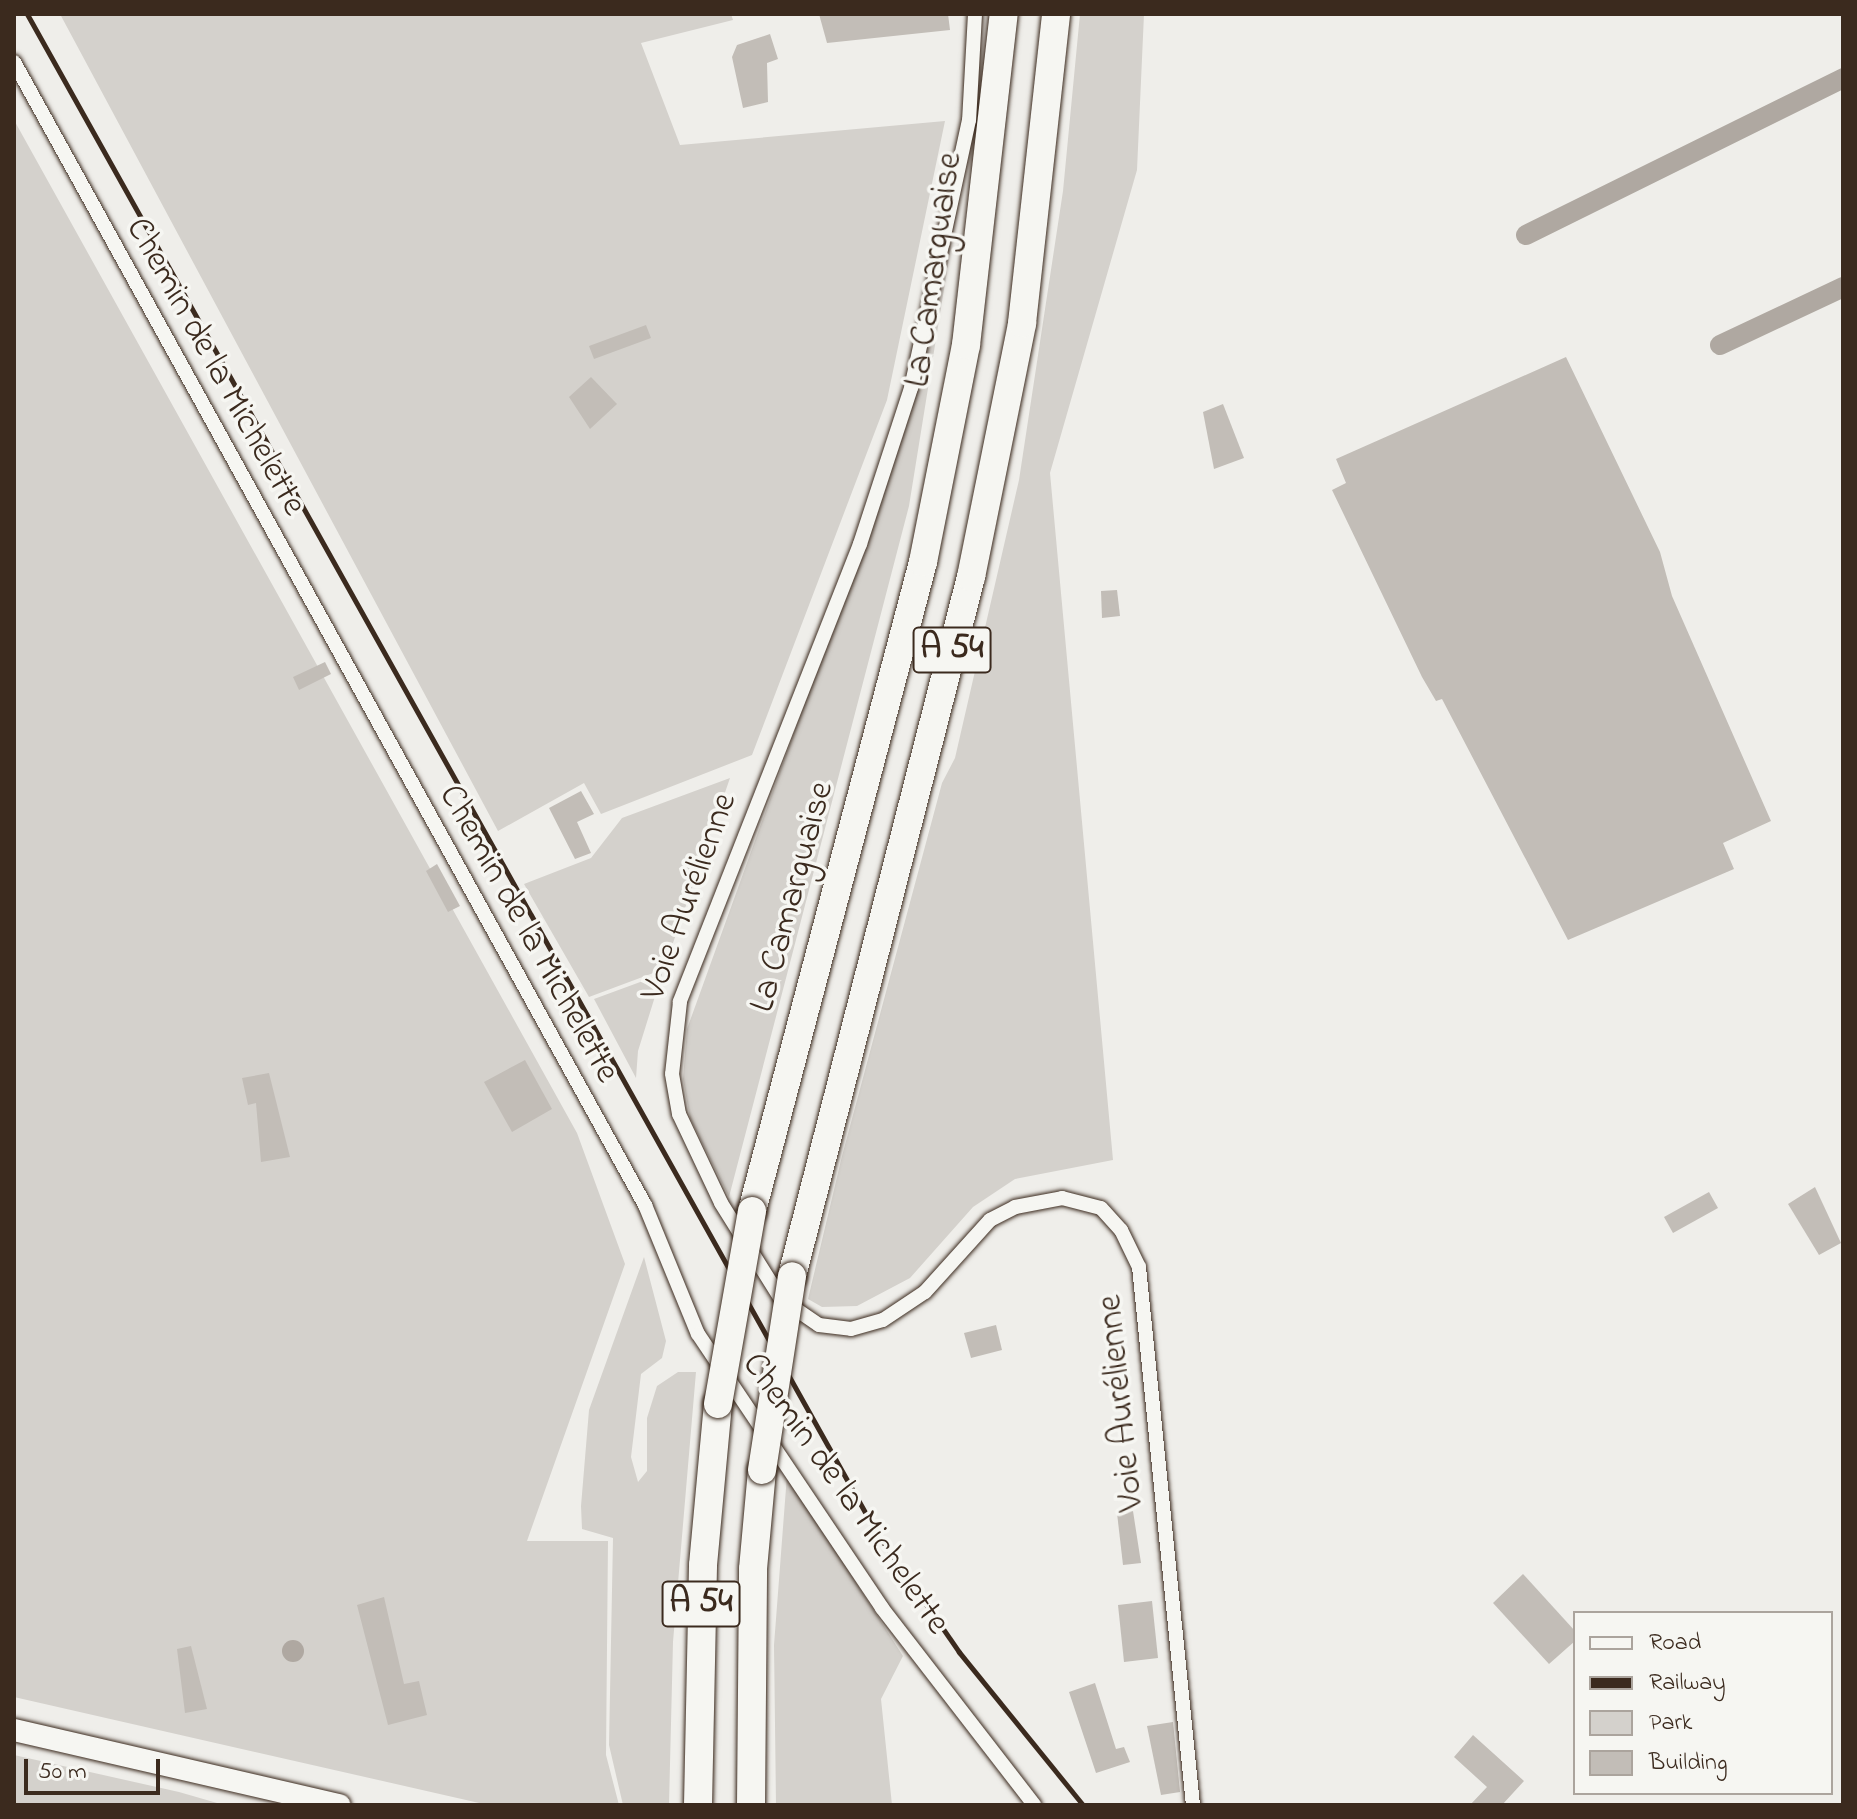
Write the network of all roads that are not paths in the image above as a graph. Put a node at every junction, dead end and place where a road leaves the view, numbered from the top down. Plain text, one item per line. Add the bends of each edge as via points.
1 (975, 14) edge
2 (1004, 14) edge
3 (1056, 14) edge
4 (14, 62) edge
5 (14, 1730) edge
6 (339, 1805) edge
7 (698, 1805) edge
8 (751, 1805) edge
9 (1034, 1805) edge
10 (1193, 1805) edge

1 - 10 street, Voie Aurélienne via 969,120 911,388 860,544 684,989 672,1074 679,1114 721,1203 781,1299 819,1325 851,1329 883,1320 925,1292 990,1220 1015,1207 1062,1198 1101,1208 1121,1230 1139,1267
2 - 7 highway, La Camarguaise / A 54, bridge via 966,345 923,562 752,1211 718,1404 703,1565
3 - 8 highway, A 54, bridge via 1022,323 971,577 792,1276 762,1470 753,1569
4 - 9 street, Chemin de la Michelette via 645,1205 698,1334 882,1608
5 - 6 street

